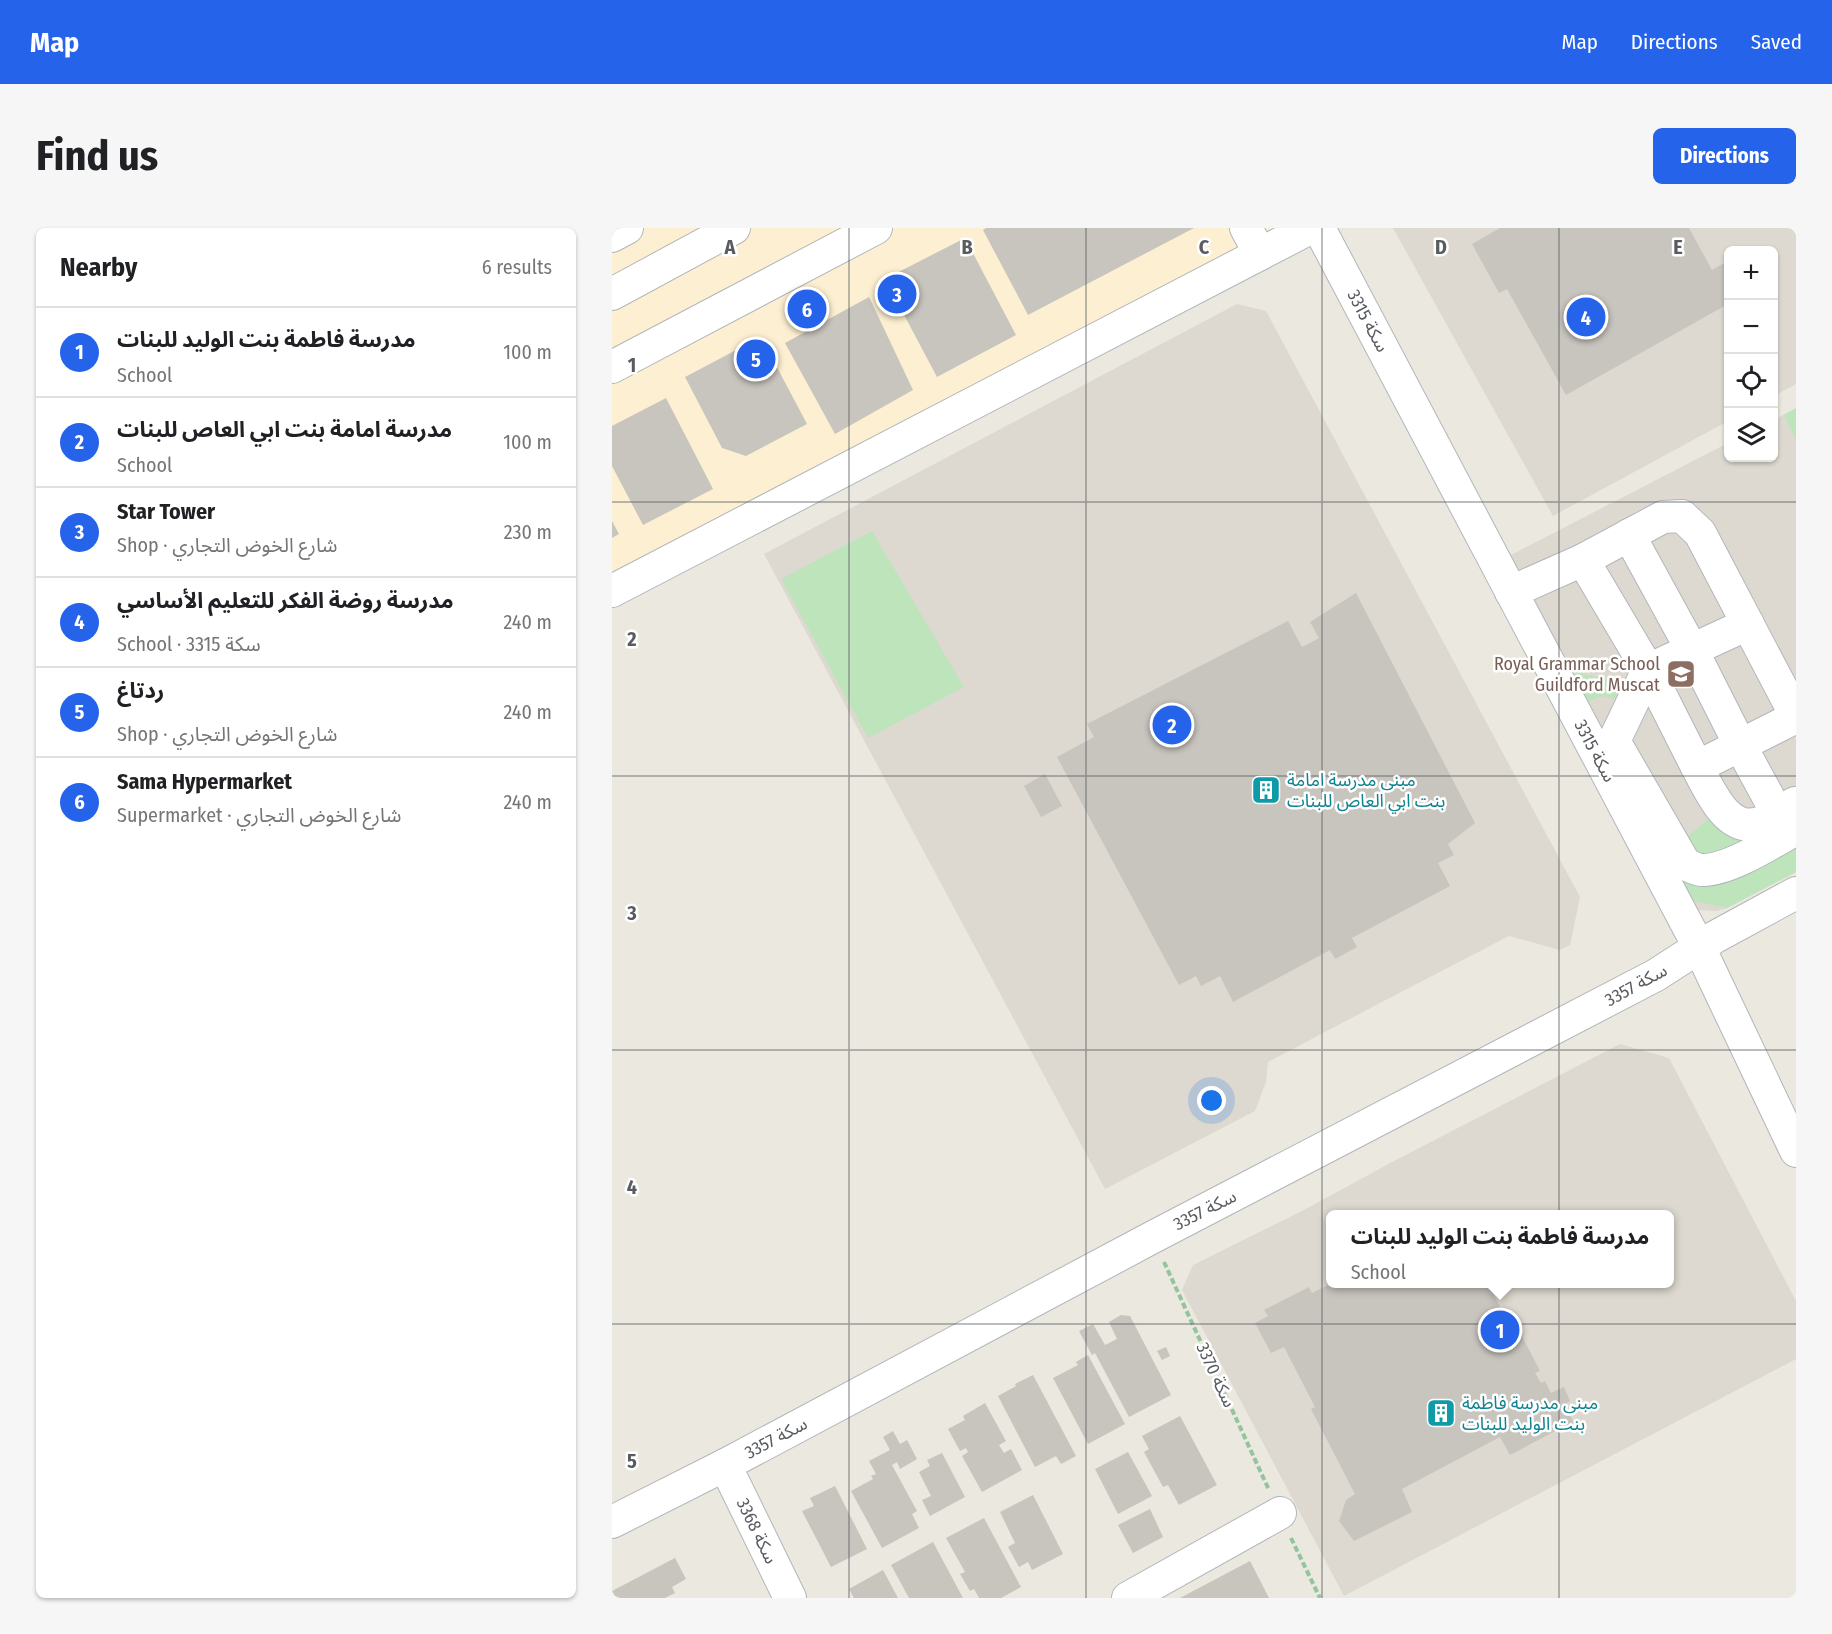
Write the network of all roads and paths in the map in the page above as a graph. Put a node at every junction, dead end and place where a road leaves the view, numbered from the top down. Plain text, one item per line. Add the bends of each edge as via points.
1 (627, 228) edge
2 (734, 228) edge
3 (876, 228) edge
4 (1310, 228) edge
5 (1319, 228) edge
6 (612, 236) edge
7 (1253, 241) edge
8 (612, 294) edge
9 (612, 367) edge
10 (1629, 535) junction
11 (1583, 560) junction
12 (612, 591) edge
13 (1511, 592) junction
14 (1748, 624) junction
15 (1692, 650) junction
16 (1648, 670) junction
17 (1796, 716) edge
18 (1580, 722) junction
19 (1614, 741) junction
20 (1740, 745) junction
21 (1697, 767) junction
22 (1790, 815) edge
23 (1796, 893) edge
24 (1699, 947) junction
25 (1796, 1151) edge
26 (1153, 1237) junction
27 (725, 1465) junction
28 (1280, 1513) junction
29 (612, 1522) edge
30 (1137, 1596) edge
31 (790, 1598) edge
32 (1320, 1598) edge

1 - 6 street
2 - 8 street
3 - 9 street
4 - 7 street
5 - 13 street, سكة 3315
7 - 12 street
10 - 11 street
10 - 14 street via 1663,517 1682,516 1700,533
10 - 15 street
11 - 13 street
11 - 16 street
13 - 18 street, سكة 3315
14 - 15 street
14 - 17 street
15 - 16 street
15 - 20 street
16 - 19 street
16 - 21 street
17 - 20 street
18 - 19 street via 1599,712
18 - 24 street, سكة 3315
19 - 22 street via 1685,864 1701,870 1726,866 1749,855
20 - 21 street
20 - 22 street
21 - 22 street via 1723,813 1734,821 1753,824
23 - 24 street, سكة 3357
24 - 25 street, سكة 3315
24 - 26 street, سكة 3357 via 1656,975
26 - 27 street, سكة 3357
26 - 28 path, سكة 3370
27 - 29 street, سكة 3357
27 - 31 street, سكة 3368
28 - 30 street
28 - 32 path, سكة 3370

